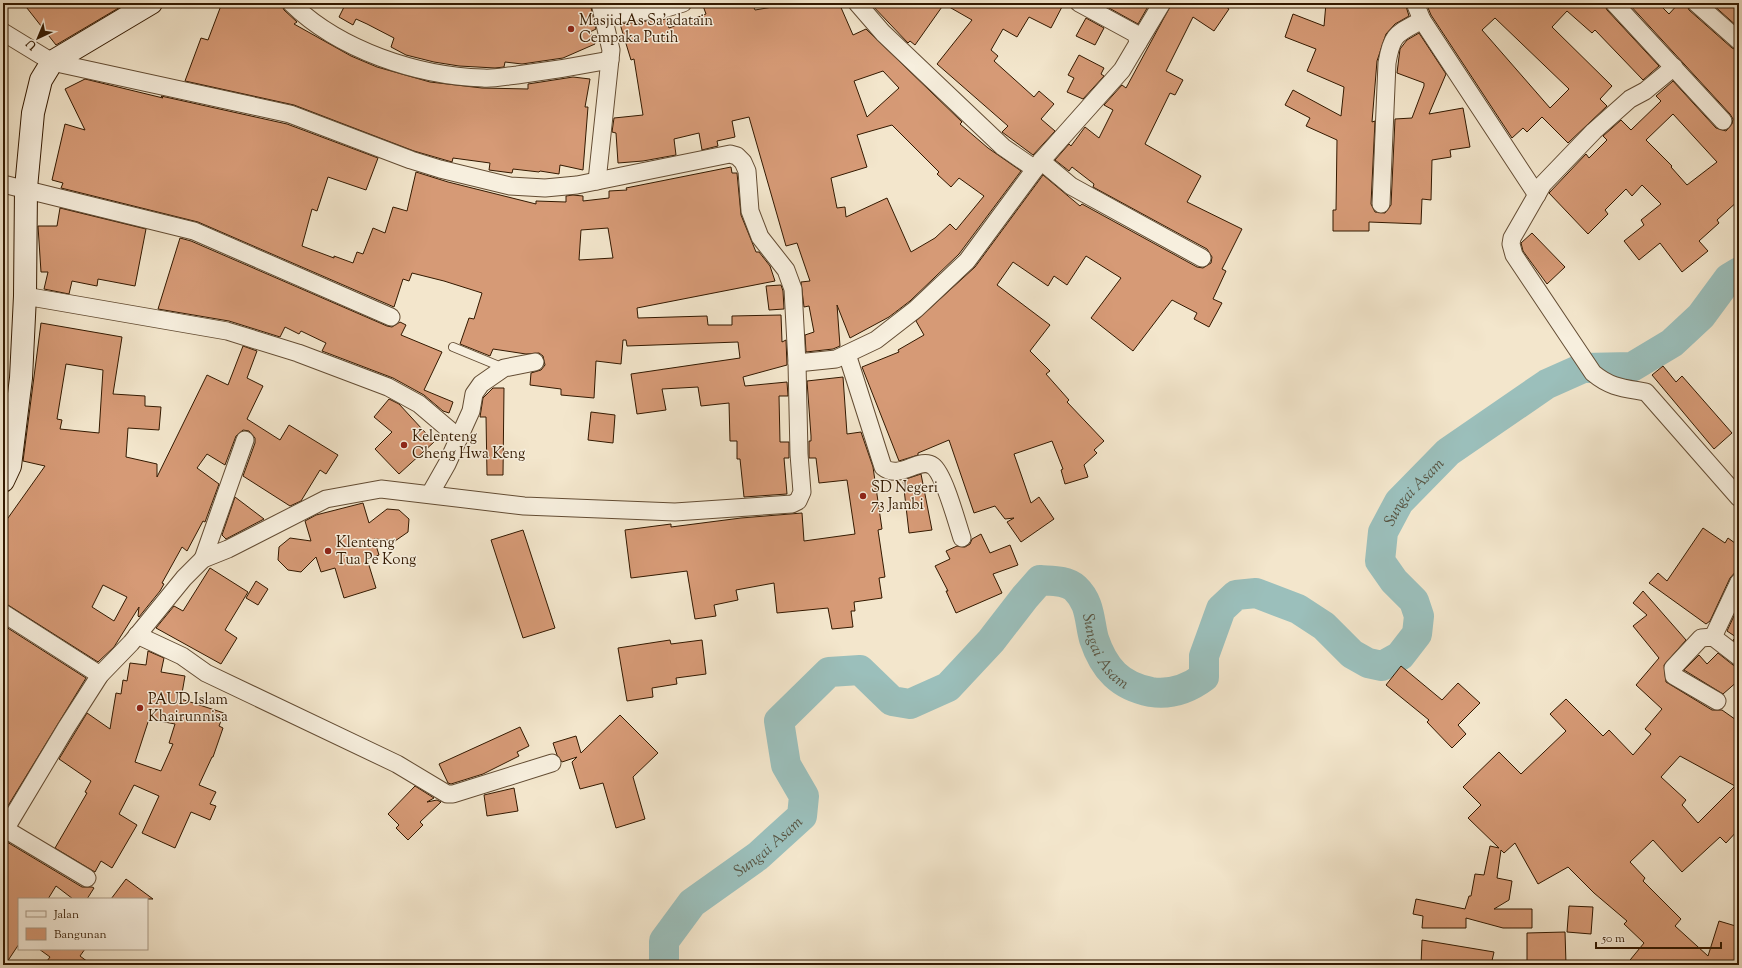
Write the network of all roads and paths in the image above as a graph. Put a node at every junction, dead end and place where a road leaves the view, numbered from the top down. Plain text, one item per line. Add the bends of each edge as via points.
1 (151, 3) edge
2 (291, 3) edge
3 (683, 3) edge
4 (857, 3) edge
5 (1079, 3) edge
6 (1162, 3) edge
7 (1415, 3) edge
8 (1614, 3) edge
9 (1696, 3) edge
10 (602, 9) edge
11 (1422, 20) junction
12 (3, 32) edge
13 (1739, 41) edge
14 (1138, 43) junction
15 (610, 60) junction
16 (52, 62) junction
17 (1674, 67) junction
18 (1723, 121) dead end
19 (1038, 165) junction
20 (597, 181) junction
21 (3, 184) edge
22 (26, 188) junction
23 (1537, 195) junction
24 (1381, 204) dead end
25 (1202, 258) dead end
26 (25, 296) junction
27 (391, 317) dead end
28 (453, 348) dead end
29 (847, 354) junction
30 (535, 362) dead end
31 (797, 363) junction
32 (504, 368) junction
33 (459, 438) junction
34 (245, 440) dead end
35 (3, 481) edge
36 (430, 494) junction
37 (1739, 498) edge
38 (962, 538) dead end
39 (203, 559) junction
40 (1739, 582) edge
41 (3, 613) edge
42 (137, 635) junction
43 (1713, 637) junction
44 (1739, 657) edge
45 (100, 675) junction
46 (1716, 701) dead end
47 (552, 763) dead end
48 (4, 831) edge
49 (87, 878) dead end

1 - 16 street
2 - 15 street via 335,36 378,56 433,73 484,78 548,71
3 - 10 street via 660,10
4 - 19 street via 883,33 1003,147
5 - 14 street via 1136,34
6 - 14 street
7 - 11 street
8 - 17 street
9 - 13 street
10 - 15 street via 611,50
11 - 23 street
11 - 24 street via 1397,34 1390,44
12 - 16 street
14 - 19 street via 1122,70
15 - 20 street
16 - 20 street via 290,114 411,160 510,186 545,188
16 - 22 street via 40,80 33,113
17 - 18 street
17 - 23 street via 1645,91 1630,98 1594,130 1543,184
19 - 25 street
19 - 29 street via 967,261 916,309 882,336
20 - 31 street via 730,154 737,156 747,171 750,211 760,237 786,270 793,289
21 - 22 street
22 - 26 street
22 - 27 street via 101,210 194,231
23 - 37 street via 1512,238 1514,255 1593,372 1604,382 1616,387 1646,392
26 - 33 street via 227,331 298,353 388,387 419,404
26 - 35 street via 20,378 10,466
28 - 32 lane
29 - 31 street via 836,359
29 - 38 street via 883,467 896,472 920,464 934,467 941,477
30 - 32 street
31 - 36 street via 802,492 798,501 792,504 675,512 524,506
32 - 33 street via 481,384 474,394 471,411
33 - 36 street
34 - 39 street
36 - 39 street via 381,489 326,500
39 - 42 street
40 - 43 street
41 - 45 street
42 - 45 street
42 - 47 street via 182,656 206,672 397,764 447,794
43 - 44 street
43 - 46 street via 1701,638 1673,668 1673,673
45 - 48 street
48 - 49 street

